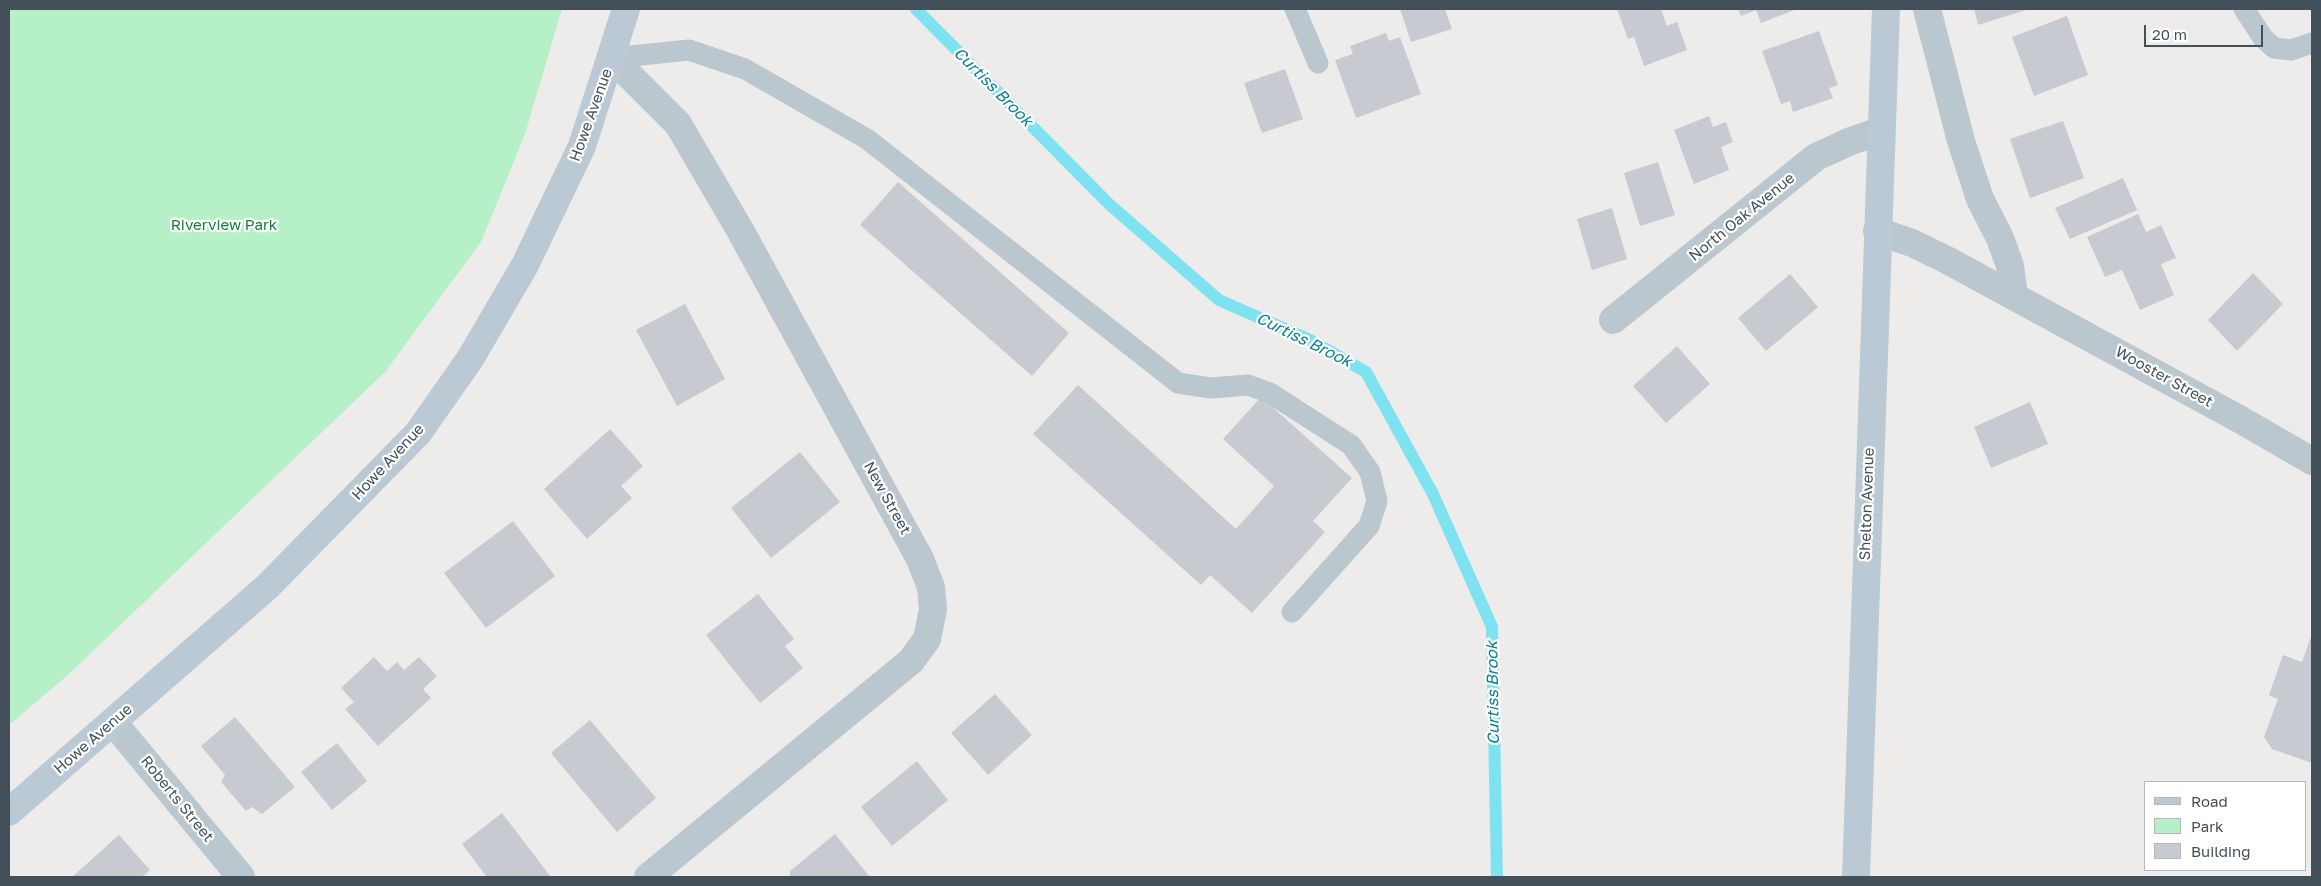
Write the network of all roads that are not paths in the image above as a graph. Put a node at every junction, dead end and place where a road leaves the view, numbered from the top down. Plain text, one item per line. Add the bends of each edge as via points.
1 (626, 9) edge
2 (1295, 9) edge
3 (1886, 9) edge
4 (1927, 9) edge
5 (2244, 9) edge
6 (2312, 43) edge
7 (612, 58) junction
8 (1318, 63) dead end
9 (1880, 131) junction
10 (1877, 230) junction
11 (2014, 296) junction
12 (1613, 320) dead end
13 (2312, 461) edge
14 (1292, 612) dead end
15 (113, 722) junction
16 (9, 812) edge
17 (241, 877) edge
18 (648, 877) edge
19 (1856, 877) edge

1 - 7 main road, Howe Avenue
2 - 8 lane
3 - 9 main road
4 - 11 street via 1960,141 1980,199 2010,266
5 - 6 lane via 2262,38 2274,48 2290,50
7 - 14 lane via 689,50 745,70 867,139 1178,383 1211,388 1248,385 1270,393 1351,445 1370,472 1377,501 1369,526
7 - 15 main road, Howe Avenue via 582,146 525,265 470,359 418,433 268,586
7 - 18 street, New Street via 678,124 740,230 920,558 931,587 934,609 927,638 911,661
9 - 10 main road, Shelton Avenue
9 - 12 street, North Oak Avenue via 1816,157
10 - 11 street, Wooster Street via 1912,243
10 - 19 main road, Shelton Avenue
11 - 13 street, Wooster Street
15 - 16 main road, Howe Avenue
15 - 17 street, Roberts Street

